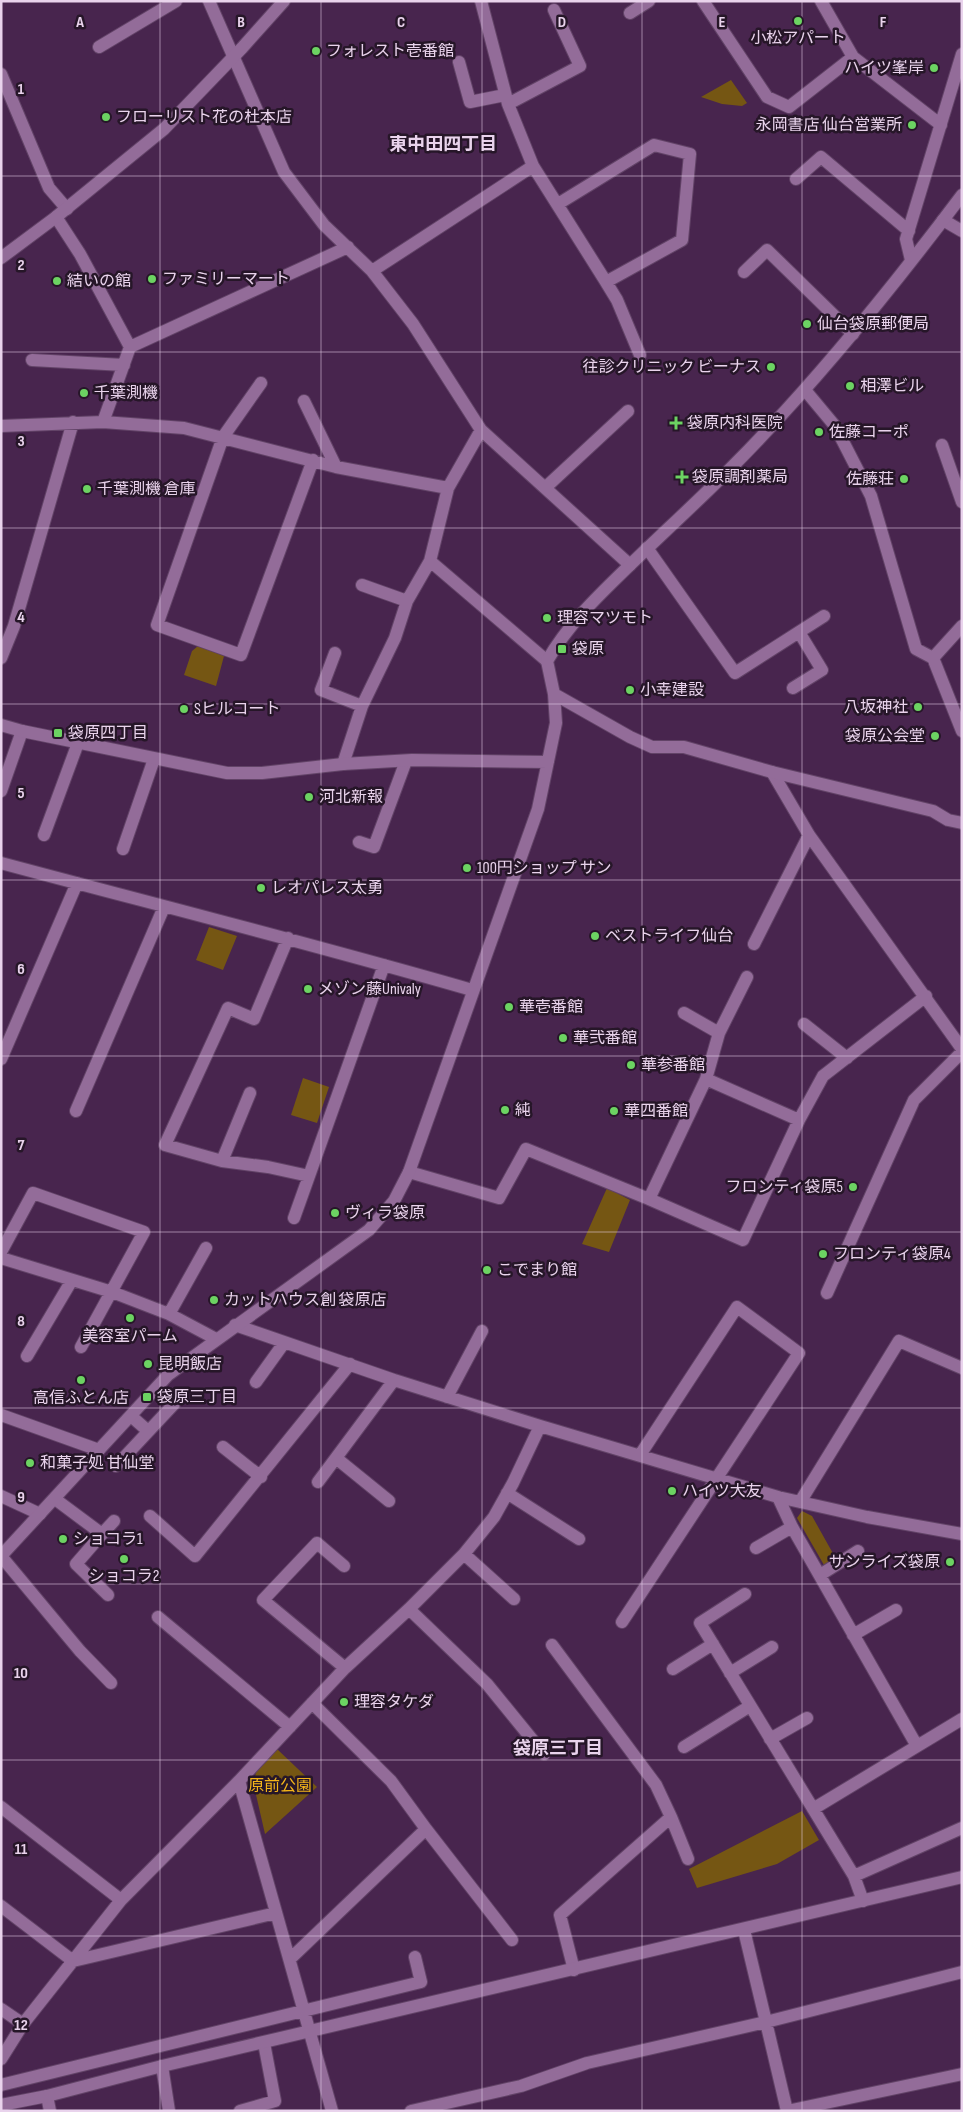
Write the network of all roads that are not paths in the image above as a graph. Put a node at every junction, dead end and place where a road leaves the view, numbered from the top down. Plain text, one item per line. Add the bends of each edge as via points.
1 (176, 1) edge
2 (209, 1) edge
3 (284, 1) edge
4 (480, 1) edge
5 (649, 1) edge
6 (703, 1) edge
7 (820, 1) edge
8 (554, 10) dead end
9 (630, 13) dead end
10 (99, 47) dead end
11 (962, 54) edge
12 (233, 58) junction
13 (857, 61) junction
14 (460, 62) dead end
15 (1, 74) edge
16 (507, 100) junction
17 (941, 126) junction
18 (533, 166) junction
19 (796, 179) dead end
20 (962, 195) edge
21 (558, 204) junction
22 (67, 209) junction
23 (56, 218) junction
24 (943, 220) junction
25 (909, 231) junction
26 (962, 231) edge
27 (348, 247) junction
28 (1, 258) edge
29 (911, 260) junction
30 (372, 271) junction
31 (744, 272) dead end
32 (606, 282) junction
33 (853, 334) junction
34 (130, 346) junction
35 (640, 355) dead end
36 (32, 360) dead end
37 (124, 365) junction
38 (261, 383) dead end
39 (805, 390) junction
40 (304, 402) dead end
41 (628, 411) dead end
42 (73, 422) junction
43 (103, 422) junction
44 (1, 426) edge
45 (481, 430) junction
46 (223, 437) junction
47 (942, 445) dead end
48 (313, 460) junction
49 (336, 467) junction
50 (546, 487) junction
51 (448, 488) junction
52 (962, 502) edge
53 (647, 548) junction
54 (430, 561) junction
55 (630, 565) junction
56 (362, 586) dead end
57 (407, 601) junction
58 (824, 616) dead end
59 (962, 626) edge
60 (799, 632) junction
61 (335, 653) dead end
62 (1, 658) edge
63 (933, 658) junction
64 (547, 661) junction
65 (793, 688) dead end
66 (554, 694) junction
67 (362, 706) junction
68 (1, 725) edge
69 (22, 731) junction
70 (962, 731) edge
71 (78, 743) junction
72 (154, 759) junction
73 (406, 761) junction
74 (548, 762) junction
75 (343, 764) junction
76 (772, 772) junction
77 (1, 791) edge
78 (962, 823) edge
79 (44, 835) dead end
80 (809, 835) junction
81 (359, 842) dead end
82 (123, 849) dead end
83 (1, 862) edge
84 (78, 883) junction
85 (164, 908) junction
86 (288, 938) junction
87 (754, 944) dead end
88 (384, 965) junction
89 (747, 977) dead end
90 (472, 990) junction
91 (926, 996) junction
92 (684, 1013) dead end
93 (804, 1024) dead end
94 (719, 1033) junction
95 (962, 1050) edge
96 (846, 1058) junction
97 (1, 1059) edge
98 (706, 1079) junction
99 (250, 1093) dead end
100 (76, 1111) dead end
101 (799, 1120) junction
102 (222, 1161) junction
103 (408, 1172) junction
104 (309, 1176) junction
105 (649, 1199) junction
106 (294, 1218) dead end
107 (206, 1248) dead end
108 (1, 1252) edge
109 (1, 1258) edge
110 (72, 1280) junction
111 (112, 1292) junction
112 (828, 1293) dead end
113 (169, 1314) junction
114 (235, 1325) junction
115 (482, 1331) dead end
116 (216, 1339) junction
117 (284, 1343) junction
118 (81, 1347) dead end
119 (28, 1356) dead end
120 (350, 1364) junction
121 (962, 1368) edge
122 (394, 1380) junction
123 (256, 1382) dead end
124 (447, 1397) junction
125 (174, 1404) dead end
126 (1, 1415) edge
127 (131, 1416) junction
128 (540, 1426) junction
129 (148, 1431) junction
130 (224, 1447) dead end
131 (99, 1450) junction
132 (640, 1455) junction
133 (336, 1458) junction
134 (116, 1466) dead end
135 (261, 1477) junction
136 (716, 1479) junction
137 (318, 1482) dead end
138 (507, 1493) junction
139 (1, 1496) edge
140 (778, 1497) junction
141 (55, 1499) junction
142 (389, 1501) dead end
143 (800, 1502) junction
144 (40, 1514) junction
145 (150, 1516) dead end
146 (114, 1521) dead end
147 (792, 1527) junction
148 (102, 1534) junction
149 (962, 1534) edge
150 (579, 1539) dead end
151 (756, 1548) dead end
152 (858, 1551) dead end
153 (464, 1554) junction
154 (1, 1556) edge
155 (344, 1566) dead end
156 (820, 1575) junction
157 (745, 1594) dead end
158 (108, 1595) dead end
159 (514, 1599) dead end
160 (409, 1609) junction
161 (896, 1610) dead end
162 (158, 1617) dead end
163 (622, 1622) dead end
164 (853, 1636) junction
165 (713, 1644) junction
166 (552, 1645) dead end
167 (772, 1648) dead end
168 (345, 1668) junction
169 (672, 1669) dead end
170 (730, 1673) junction
171 (111, 1683) dead end
172 (312, 1703) junction
173 (750, 1706) junction
174 (807, 1718) dead end
175 (962, 1719) edge
176 (290, 1727) junction
177 (770, 1739) junction
178 (917, 1746) junction
179 (684, 1747) dead end
180 (544, 1754) dead end
181 (239, 1782) junction
182 (1, 1807) edge
183 (813, 1809) junction
184 (671, 1817) junction
185 (962, 1828) edge
186 (426, 1829) junction
187 (688, 1859) dead end
188 (854, 1876) junction
189 (962, 1877) edge
190 (120, 1900) junction
191 (863, 1901) junction
192 (1, 1906) edge
193 (276, 1913) junction
194 (744, 1930) junction
195 (512, 1940) dead end
196 (415, 1957) dead end
197 (290, 1959) junction
198 (73, 1961) junction
199 (574, 1970) junction
200 (962, 1972) edge
201 (1, 2009) edge
202 (304, 2011) junction
203 (766, 2022) junction
204 (23, 2024) junction
205 (310, 2033) junction
206 (264, 2043) junction
207 (1, 2059) edge
208 (162, 2066) junction
209 (962, 2074) edge
210 (1, 2085) edge
211 (46, 2096) junction
212 (1, 2105) edge
213 (50, 2111) edge
214 (169, 2111) edge
215 (240, 2111) edge
216 (332, 2111) edge
217 (411, 2111) edge
218 (787, 2111) edge

1 - 10 street
2 - 12 street
3 - 12 street
4 - 16 street
5 - 9 street
6 - 13 street via 767,97 789,107
7 - 13 street
8 - 16 street via 580,66
11 - 17 street
12 - 22 street via 164,129
12 - 27 street via 284,172 324,225
13 - 17 street
14 - 16 street via 470,102
15 - 22 street via 49,188
16 - 18 street
17 - 25 street
18 - 21 street
18 - 30 street
19 - 25 street via 821,157
20 - 24 street
21 - 32 street
21 - 32 street via 654,145 690,154 682,240
22 - 23 street
23 - 28 street
23 - 34 street via 80,254
24 - 26 street
24 - 29 street
25 - 29 street via 906,239
27 - 30 street
27 - 34 street
29 - 33 street
30 - 45 street via 413,324
31 - 33 street via 767,250
32 - 35 street
33 - 39 street
34 - 37 street
36 - 37 street
37 - 43 street
38 - 46 street
39 - 53 street via 730,469
39 - 63 street via 835,426 871,496 916,650
40 - 49 street
41 - 50 street
42 - 43 street
42 - 44 street
42 - 62 street via 14,626
43 - 46 street via 184,428
45 - 50 street
45 - 51 street
46 - 48 street
46 - 48 street via 157,625 240,655
47 - 52 street
48 - 49 street
49 - 51 street
50 - 55 street
51 - 54 street
53 - 55 street
53 - 60 street via 735,673
54 - 57 street
54 - 64 street
55 - 64 street via 561,637
56 - 57 street
57 - 67 street via 395,638
58 - 60 street
59 - 63 street
60 - 65 street via 822,670
61 - 67 street via 321,690
63 - 70 street
64 - 66 street
66 - 74 street via 556,723
66 - 76 street via 652,746 684,747
67 - 75 street
68 - 69 street
69 - 71 street
69 - 77 street
71 - 72 street
71 - 79 street
72 - 75 street via 227,773 262,773
72 - 82 street
73 - 74 street
73 - 75 street
73 - 81 street via 374,847
74 - 90 street via 538,809
76 - 78 street via 932,811
76 - 80 street
80 - 87 street
80 - 91 street
83 - 84 street
84 - 85 street
84 - 97 street
85 - 86 street
85 - 100 street
86 - 88 street
86 - 102 street via 254,1019 228,1008 165,1145
88 - 90 street
88 - 104 street
89 - 94 street
90 - 103 street
91 - 95 street
91 - 96 street
92 - 94 street
93 - 96 street
94 - 98 street
95 - 112 street via 914,1100
96 - 101 street via 823,1076
98 - 101 street
98 - 105 street
99 - 102 street
101 - 105 street via 744,1240
102 - 104 street
103 - 105 street via 499,1198 526,1149
103 - 114 street via 394,1201 369,1230
104 - 106 street
107 - 113 street
108 - 111 street via 34,1193 144,1232
109 - 110 street
110 - 111 street
110 - 119 street
111 - 113 street
111 - 118 street
113 - 116 street
114 - 116 street
114 - 117 street
115 - 124 street
116 - 127 street via 168,1375
117 - 120 street
117 - 123 street
120 - 122 street
120 - 135 street
121 - 143 street via 899,1341
122 - 124 street
122 - 133 street
124 - 128 street
125 - 129 street
126 - 131 street
127 - 129 street
127 - 131 street
128 - 132 street
128 - 138 street
129 - 134 street
130 - 135 street
131 - 141 street
132 - 136 street
132 - 136 street via 737,1307 799,1353
133 - 137 street
133 - 142 street
135 - 145 street via 195,1556
136 - 140 street
136 - 163 street
138 - 150 street
138 - 153 street via 494,1517
139 - 144 street
140 - 143 street
140 - 147 street
141 - 144 street
141 - 148 street
143 - 149 street
144 - 154 street
146 - 148 street
147 - 151 street
147 - 156 street
148 - 158 street via 76,1564
152 - 156 street
153 - 159 street
153 - 160 street
154 - 171 street
155 - 168 street via 317,1543 263,1600
156 - 164 street
157 - 165 street via 700,1623
160 - 168 street
160 - 180 street via 487,1684
161 - 164 street
162 - 176 street
164 - 178 street
165 - 169 street
165 - 170 street
166 - 184 street via 656,1785
167 - 170 street
168 - 172 street
170 - 173 street
172 - 176 street
172 - 186 street via 391,1781
173 - 177 street
173 - 179 street
174 - 177 street
175 - 178 street
176 - 181 street
177 - 183 street
178 - 183 street
181 - 190 street
181 - 193 street
182 - 190 street
183 - 188 street
184 - 187 street
184 - 199 street via 560,1915
185 - 188 street
186 - 195 street
186 - 197 street
188 - 191 street
189 - 191 street
190 - 198 street
191 - 194 street
192 - 198 street
193 - 197 street
193 - 198 street
194 - 199 street
194 - 203 street
196 - 202 street via 421,1982
197 - 202 street
198 - 204 street
199 - 205 street
200 - 203 street
201 - 204 street
202 - 205 street
202 - 210 street
203 - 217 street via 587,2063 521,2086
203 - 218 street
204 - 207 street
205 - 206 street
205 - 216 street
206 - 208 street
206 - 215 street via 275,2101
208 - 211 street
208 - 214 street
209 - 218 street
211 - 212 street
211 - 213 street

